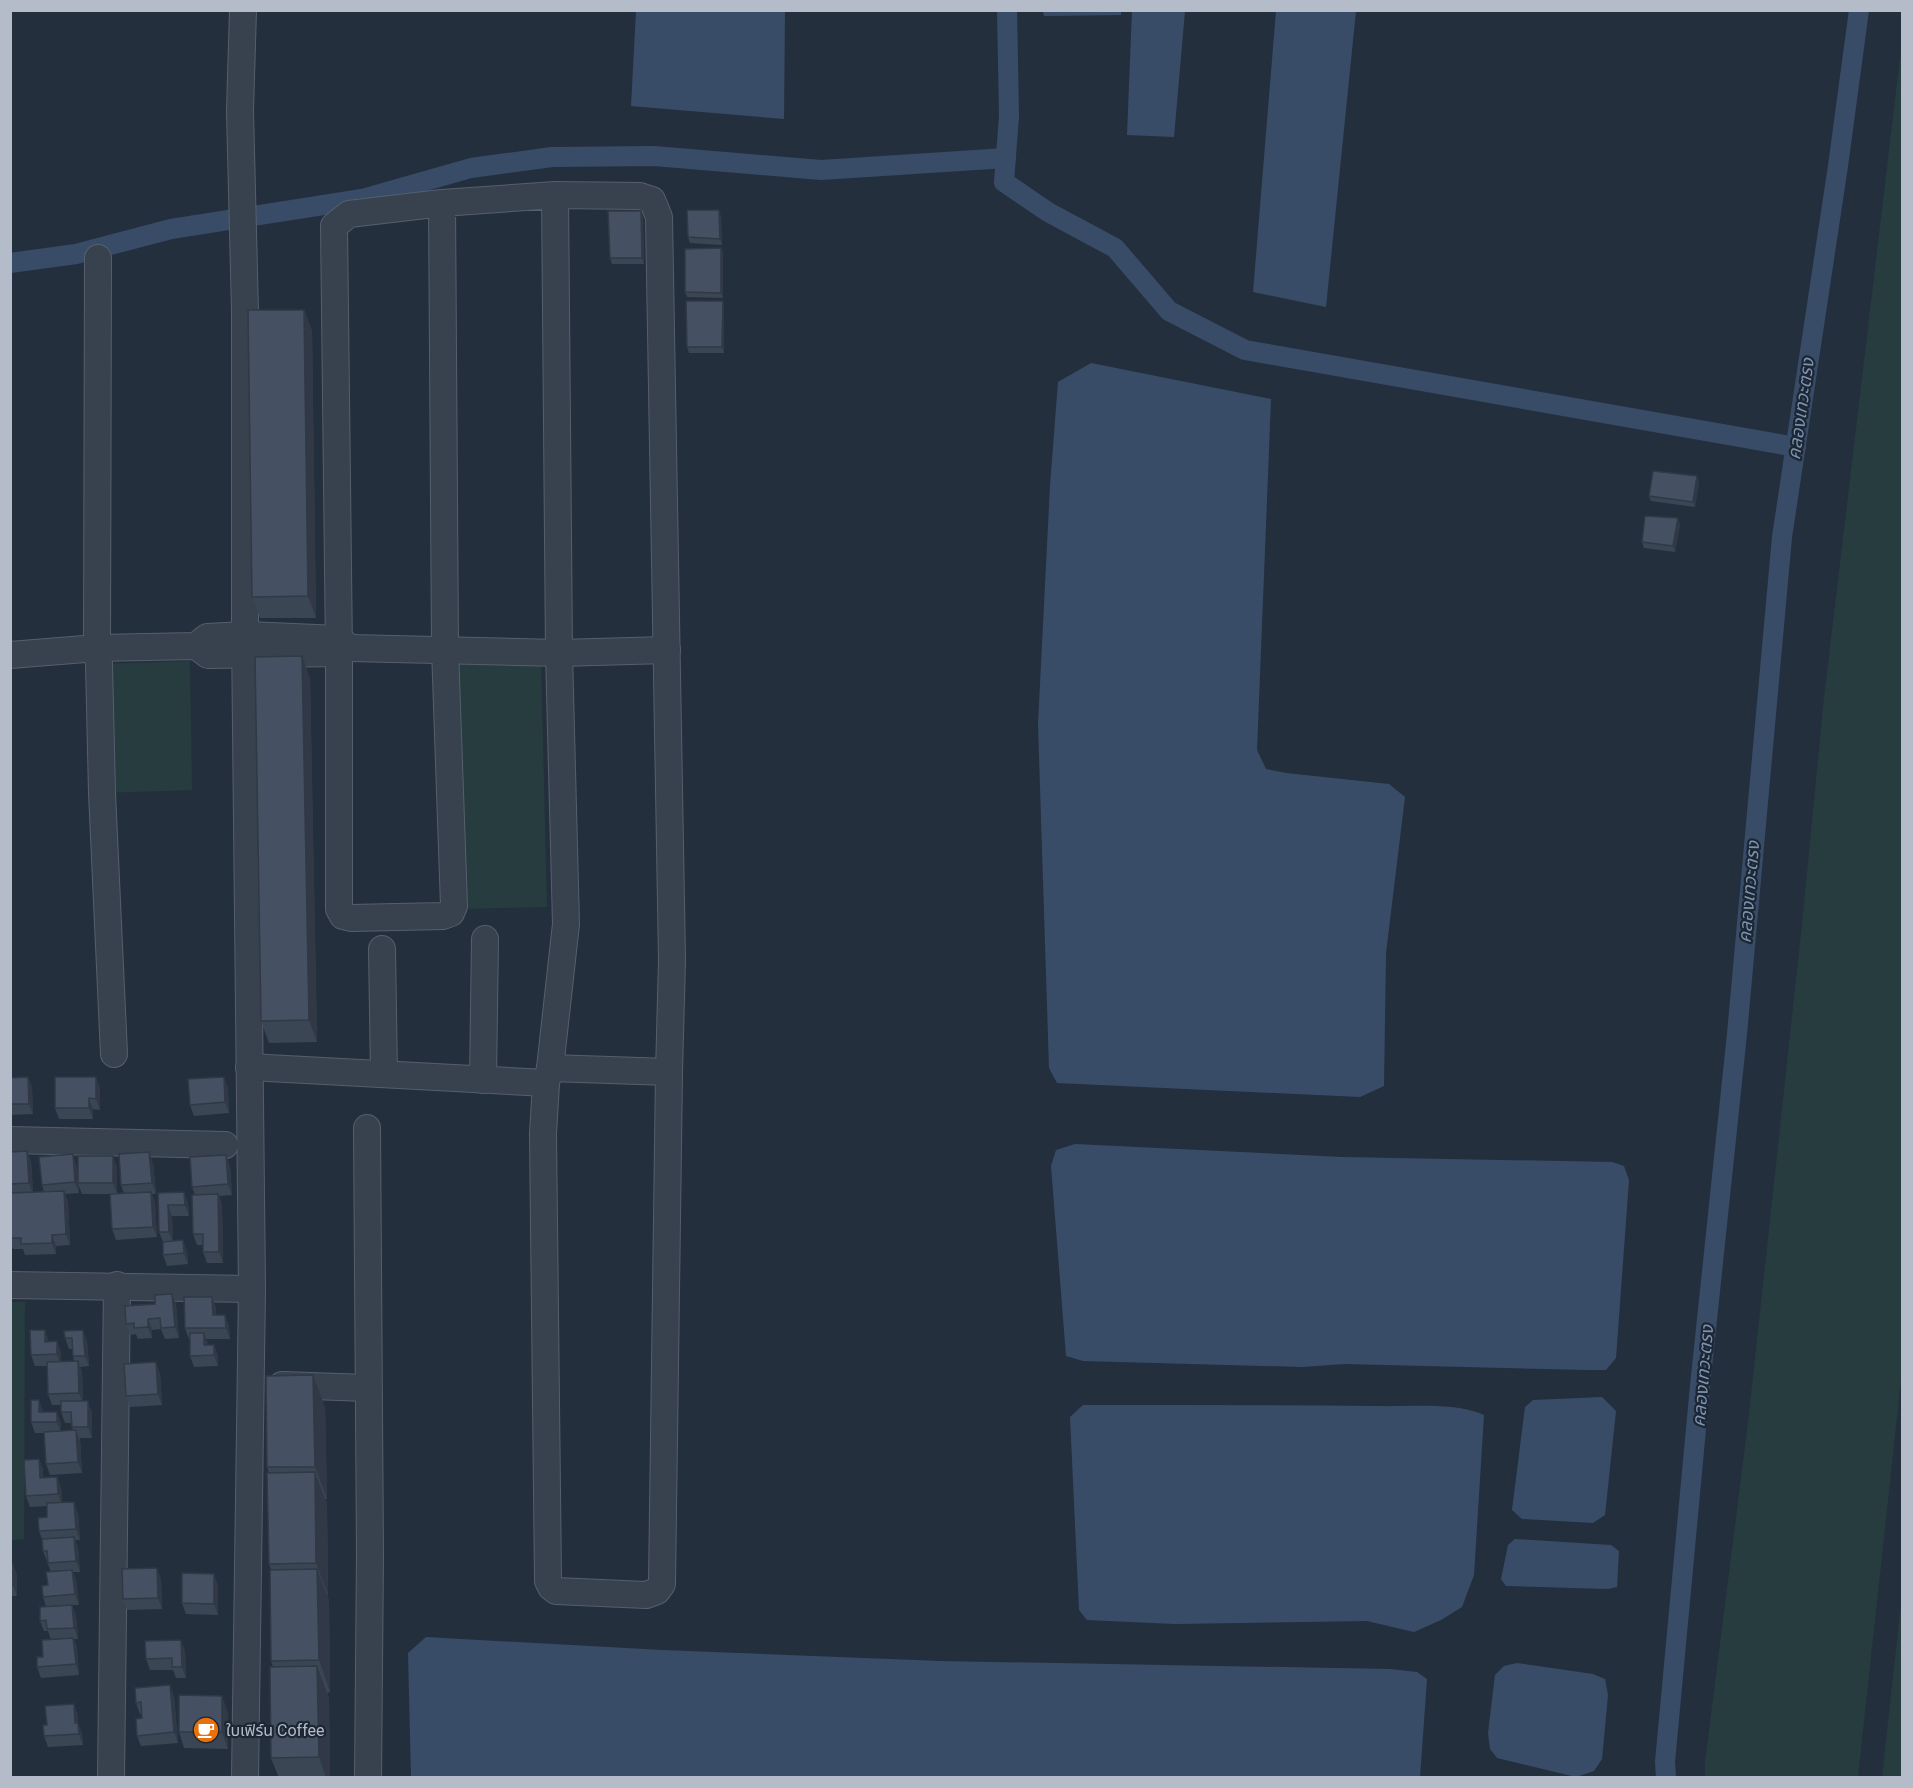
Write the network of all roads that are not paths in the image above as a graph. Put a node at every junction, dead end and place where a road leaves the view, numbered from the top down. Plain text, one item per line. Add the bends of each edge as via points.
1 (243, 10) edge
2 (555, 195) junction
3 (442, 203) junction
4 (98, 258) dead end
5 (245, 645) junction
6 (343, 647) junction
7 (97, 648) junction
8 (445, 649) junction
9 (667, 650) junction
10 (559, 653) junction
11 (10, 655) edge
12 (484, 939) dead end
13 (382, 949) dead end
14 (114, 1054) dead end
15 (249, 1067) junction
16 (669, 1072) junction
17 (384, 1074) junction
18 (548, 1076) junction
19 (483, 1080) junction
20 (366, 1128) dead end
21 (10, 1140) edge
22 (225, 1144) dead end
23 (10, 1285) edge
24 (117, 1285) junction
25 (252, 1288) junction
26 (251, 1384) junction
27 (369, 1388) junction
28 (111, 1778) edge
29 (245, 1778) edge
30 (368, 1778) edge

1 - 5 street via 240,111
2 - 3 street
2 - 9 street via 640,196 652,200 658,217
2 - 10 street
3 - 6 street via 349,214 334,226
3 - 8 street
4 - 7 street
5 - 6 street
5 - 7 street via 207,637 196,646
5 - 15 street
6 - 8 street
6 - 8 street via 339,909 343,916 351,918 443,916 451,913 454,906
7 - 11 street
7 - 14 street
8 - 10 street
9 - 10 street
9 - 16 street via 672,960
10 - 18 street via 566,924
12 - 19 street
13 - 17 street
15 - 17 street
15 - 25 street
16 - 18 street
16 - 18 street via 662,1584 646,1595 556,1591 548,1581 543,1183
17 - 19 street
18 - 19 street
20 - 27 street
21 - 22 street
23 - 24 street
24 - 25 street
24 - 28 street
25 - 26 street
26 - 27 street
26 - 29 street
27 - 30 street

